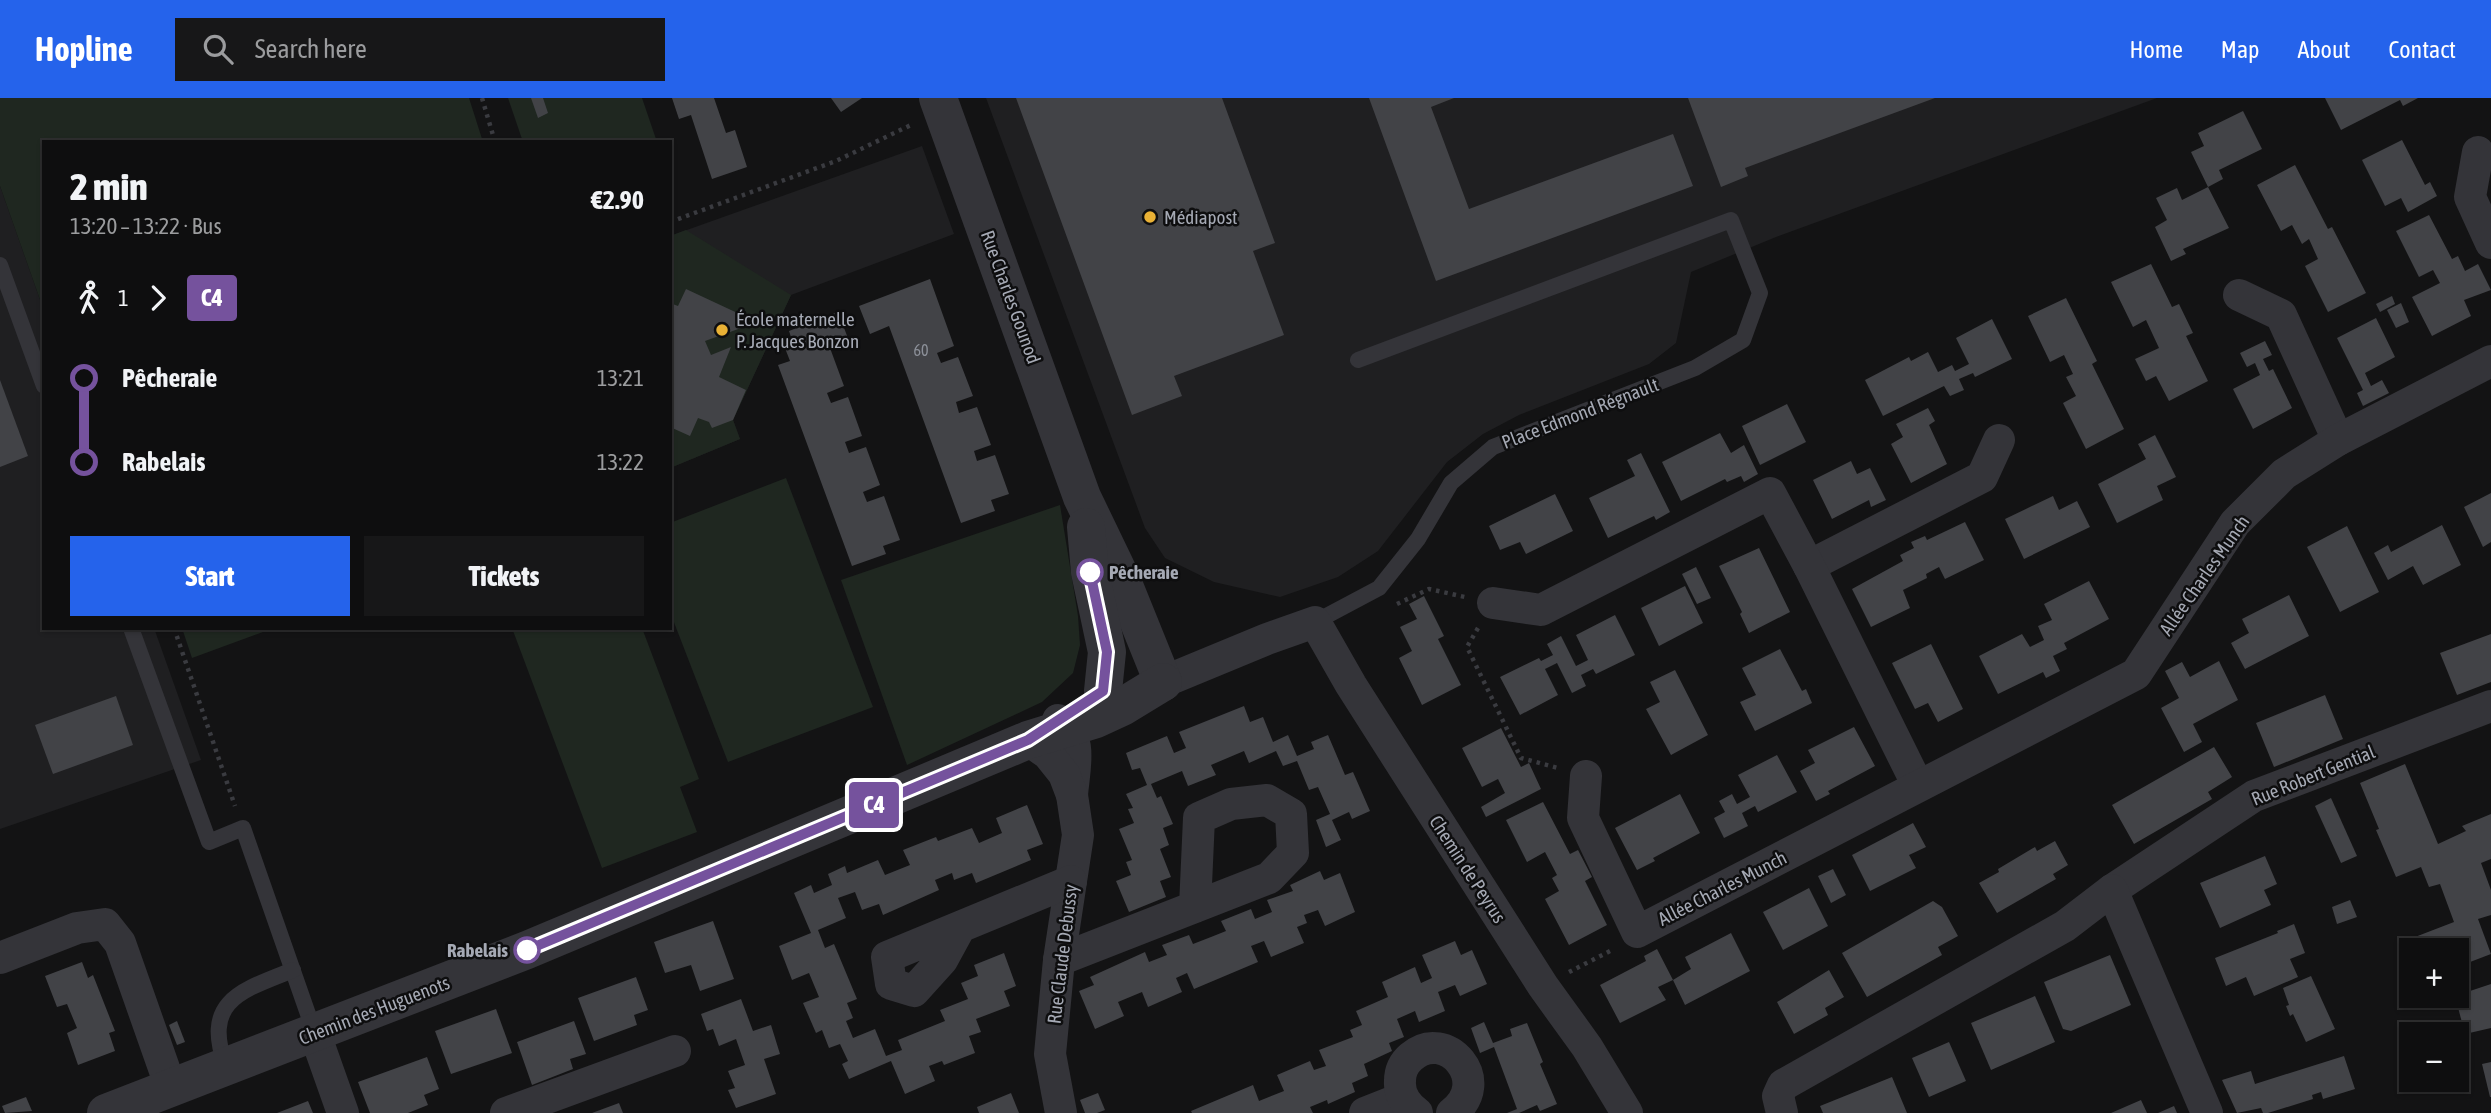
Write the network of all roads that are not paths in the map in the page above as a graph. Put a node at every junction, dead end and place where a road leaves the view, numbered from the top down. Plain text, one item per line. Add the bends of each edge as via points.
1 (940, 104) edge
2 (2478, 152) dead end
3 (2491, 243) edge
4 (0, 265) edge
5 (2239, 295) dead end
6 (1358, 360) dead end
7 (2491, 361) edge
8 (42, 380) edge
9 (1999, 440) dead end
10 (2338, 440) junction
11 (1083, 496) junction
12 (1809, 566) junction
13 (1493, 603) road end
14 (1315, 622) junction
15 (132, 630) edge
16 (1135, 688) junction
17 (2490, 707) edge
18 (1052, 729) junction
19 (1586, 776) road end
20 (1918, 786) junction
21 (1072, 795) junction
22 (1071, 881) junction
23 (2112, 890) junction
24 (1195, 907) dead end
25 (960, 927) dead end
26 (0, 958) edge
27 (1059, 960) junction
28 (293, 970) junction
29 (315, 1034) junction
30 (675, 1051) dead end
31 (226, 1067) junction
32 (171, 1088) junction
33 (1410, 1105) edge
34 (106, 1113) edge
35 (343, 1113) edge
36 (506, 1113) edge
37 (1061, 1113) edge
38 (1365, 1113) edge
39 (1452, 1113) edge
40 (1628, 1113) edge
41 (1782, 1113) edge
42 (2207, 1113) edge

1 - 11 street, Rue Charles Gounod
2 - 3 street via 2470,197
4 - 8 lane
5 - 10 street via 2281,315
6 - 14 lane, Place Edmond Régnault via 1731,220 1759,293 1743,340 1696,368 1493,447 1451,483 1418,539 1379,588
7 - 10 street, Allée Charles Munch
9 - 12 street via 1982,477
10 - 20 street, Allée Charles Munch via 2284,474 2235,523 2136,674
11 - 16 street, Rue Charles Gounod via 1121,579
11 - 16 street, Rue Charles Gounod via 1090,572 1107,652
12 - 13 street via 1770,493 1541,610
12 - 20 street
14 - 16 street, Chemin des Huguenots
14 - 40 street, Chemin de Peyrus via 1351,685
15 - 28 lane via 209,842 243,828
16 - 18 street, Chemin des Huguenots via 1096,719
17 - 23 street, Rue Robert Gential via 2254,796
18 - 21 street, Rue Claude Debussy via 1048,754 1064,774
18 - 21 street, Rue Claude Debussy via 1075,741
18 - 29 street, Chemin des Huguenots via 564,935
19 - 20 street, Allée Charles Munch via 1584,818 1637,932
21 - 22 street, Rue Claude Debussy via 1078,835
22 - 25 street
22 - 27 street, Rue Claude Debussy
23 - 41 street, Rue Robert Gential via 2065,926 1783,1085 1778,1096
23 - 42 street
24 - 27 street
26 - 32 street via 77,928 105,923 120,943
27 - 37 street, Rue Claude Debussy via 1050,1054
28 - 29 lane
28 - 31 lane via 245,989 223,1009 217,1030
29 - 31 street, Chemin des Huguenots
29 - 35 street
30 - 36 street
31 - 32 street, Chemin des Huguenots
32 - 34 street, Chemin des Huguenots
33 - 38 street
33 - 39 street via 1400,1086 1405,1063 1424,1049 1436,1048 1458,1057 1469,1078 1465,1099

